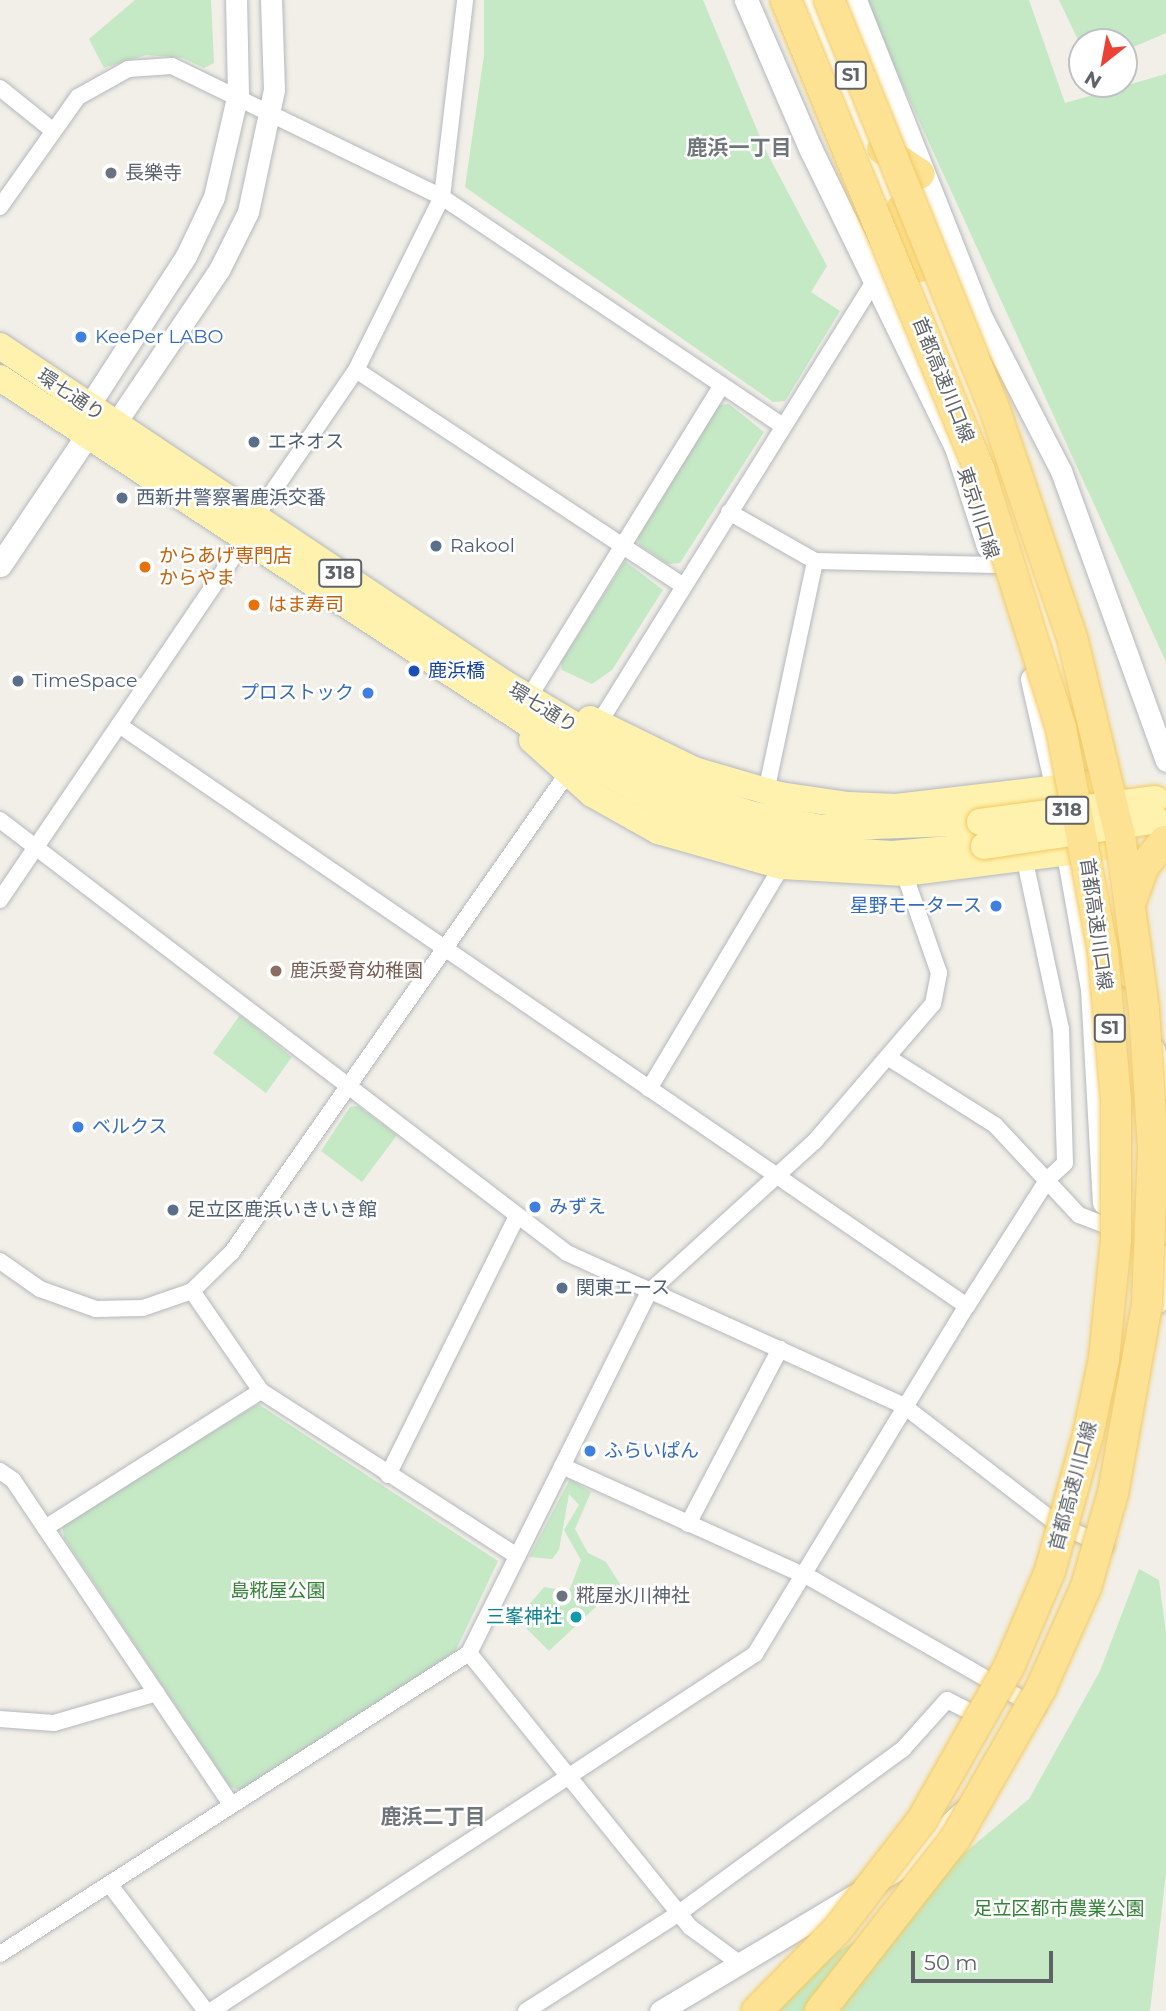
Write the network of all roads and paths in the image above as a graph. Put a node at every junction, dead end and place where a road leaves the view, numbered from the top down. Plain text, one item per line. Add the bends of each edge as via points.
1 (236, 0) edge
2 (271, 0) edge
3 (465, 0) edge
4 (746, 0) edge
5 (786, 0) edge
6 (810, 0) edge
7 (820, 0) edge
8 (830, 0) edge
9 (856, 0) edge
10 (0, 88) edge
11 (238, 93) junction
12 (271, 113) junction
13 (51, 129) junction
14 (882, 149) junction
15 (920, 174) junction
16 (442, 197) junction
17 (0, 207) edge
18 (919, 267) junction
19 (875, 280) junction
20 (0, 346) edge
21 (356, 370) junction
22 (0, 378) edge
23 (721, 387) junction
24 (88, 407) junction
25 (115, 424) junction
26 (783, 426) junction
27 (86, 438) junction
28 (729, 513) junction
29 (250, 528) junction
30 (623, 546) junction
31 (815, 561) junction
32 (0, 565) edge
33 (995, 565) junction
34 (684, 586) junction
35 (493, 700) junction
36 (536, 703) junction
37 (599, 723) junction
38 (119, 725) junction
39 (1166, 761) edge
40 (567, 775) junction
41 (1092, 785) junction
42 (1057, 788) junction
43 (766, 792) junction
44 (1162, 819) edge
45 (0, 820) edge
46 (982, 834) junction
47 (37, 846) junction
48 (1101, 848) junction
49 (1068, 854) junction
50 (1025, 861) junction
51 (782, 866) junction
52 (904, 873) junction
53 (0, 900) edge
54 (445, 950) junction
55 (1137, 1008) joint
56 (889, 1058) junction
57 (1154, 1083) edge
58 (346, 1086) junction
59 (649, 1089) junction
60 (775, 1177) junction
61 (1048, 1179) junction
62 (516, 1218) junction
63 (1105, 1225) junction
64 (1166, 1256) edge
65 (0, 1261) edge
66 (192, 1291) junction
67 (649, 1292) junction
68 (967, 1306) junction
69 (780, 1349) junction
70 (261, 1391) junction
71 (904, 1406) junction
72 (562, 1466) junction
73 (388, 1475) junction
74 (2, 1476) edge
75 (1056, 1523) junction
76 (688, 1524) junction
77 (45, 1528) junction
78 (1107, 1547) junction
79 (517, 1556) junction
80 (803, 1575) junction
81 (1062, 1596) junction
82 (469, 1653) junction
83 (993, 1682) junction
84 (157, 1693) junction
85 (1041, 1710) junction
86 (976, 1715) junction
87 (0, 1719) edge
88 (568, 1777) junction
89 (231, 1804) junction
90 (110, 1885) junction
91 (848, 1894) junction
92 (679, 1913) junction
93 (0, 1954) edge
94 (739, 1963) junction
95 (208, 2011) edge
96 (526, 2011) edge
97 (660, 2011) edge
98 (757, 2011) edge
99 (795, 2011) edge
100 (820, 2011) edge

1 - 11 street
2 - 12 street via 276,61
3 - 16 street
4 - 19 main road, 東京川口線
5 - 98 highway, 首都高速川口線 / S1, bridge via 979,471 1061,728 1103,952 1116,1100 1116,1240 1104,1359 1085,1448 1050,1571 1009,1667 922,1820 837,1930
6 - 18 main road, 東京川口線
7 - 14 highway, S1
8 - 100 highway, 首都高速川口線 / S1, bridge via 994,408 1073,640 1120,836 1144,1009 1153,1149 1147,1304 1113,1493 1086,1587 1041,1688 962,1827 896,1921
9 - 15 street
10 - 13 street
11 - 12 street
11 - 13 street via 173,66 128,69 87,90
11 - 24 street via 225,162 202,226
12 - 16 street
12 - 25 street via 258,181 233,247
13 - 17 street
14 - 15 highway
14 - 18 highway, S1
15 - 39 street via 982,318 1061,471
16 - 21 street
16 - 23 street
18 - 41 main road, 東京川口線 via 1031,565
19 - 26 street
19 - 33 main road, 東京川口線 via 956,447
20 - 24 main road, 環七通り / 318
21 - 29 street
21 - 30 street
22 - 27 main road, 環七通り / 318
23 - 26 street
23 - 30 street
24 - 25 main road, 環七通り / 318
24 - 27 main road
25 - 27 main road
25 - 29 main road, 環七通り / 318
26 - 28 street
27 - 29 main road, 環七通り / 318
27 - 32 main road
28 - 31 street
28 - 34 street
29 - 35 main road, 環七通り / 318
29 - 36 main road, 環七通り / 318
29 - 38 street
30 - 34 street
30 - 36 street
31 - 33 street
31 - 43 street
33 - 42 main road, 東京川口線 via 1027,660
34 - 37 street
35 - 40 main road, 318
35 - 46 main road, 環七通り / 318 via 632,789 713,826 856,853
36 - 37 main road, 318
36 - 46 main road, 環七通り / 318 via 685,791 750,814 857,831
37 - 43 main road, 318 via 694,770
38 - 47 street
38 - 54 street
40 - 51 main road, 318 via 670,835
40 - 54 street
41 - 42 main road, 318
41 - 48 main road, 東京川口線
42 - 43 main road, 318 via 896,807
42 - 49 main road, 東京川口線
44 - 46 main road, 環七通り / 318, bridge
44 - 81 highway, bridge via 1126,920 1137,1147 1127,1323 1096,1485
45 - 47 street
47 - 53 street
47 - 58 street
48 - 49 main road, 318
48 - 55 street
49 - 50 main road, 318
49 - 63 street via 1091,989
50 - 52 main road, 318
50 - 61 street via 1065,1069 1065,1163
51 - 52 main road, 318
51 - 59 street
52 - 56 street via 939,990 929,1012
54 - 58 street
54 - 59 street
55 - 57 highway
56 - 60 street
56 - 61 street via 995,1125
57 - 81 highway via 1130,1357 1102,1503 1083,1562
58 - 62 street
58 - 66 street via 232,1252
59 - 60 street
60 - 67 street
60 - 68 street
61 - 63 street via 1079,1215
61 - 68 street
62 - 67 street via 568,1253
62 - 73 street
63 - 75 street via 1097,1336
64 - 78 street via 1133,1454
65 - 66 street via 40,1289 96,1309 143,1308
66 - 70 street
67 - 69 street
67 - 72 street
68 - 71 street
69 - 71 street
69 - 76 street
70 - 73 street
70 - 77 street
71 - 75 street
71 - 80 street
72 - 76 street
72 - 79 street
73 - 79 street
74 - 77 street
75 - 78 street
75 - 83 street
76 - 80 street
77 - 84 street
78 - 85 street
79 - 82 street
80 - 83 street
80 - 88 street via 755,1654
81 - 99 highway via 1027,1678 935,1839
82 - 88 street
82 - 89 street
83 - 85 street
83 - 86 street
84 - 87 street via 54,1723
84 - 89 street
85 - 91 street via 959,1815 900,1867
86 - 91 street via 914,1822
86 - 92 street via 947,1700 904,1749
88 - 92 street
88 - 95 street
89 - 90 street
90 - 93 street
90 - 95 street
91 - 94 street
92 - 94 street
92 - 96 street
94 - 97 street

